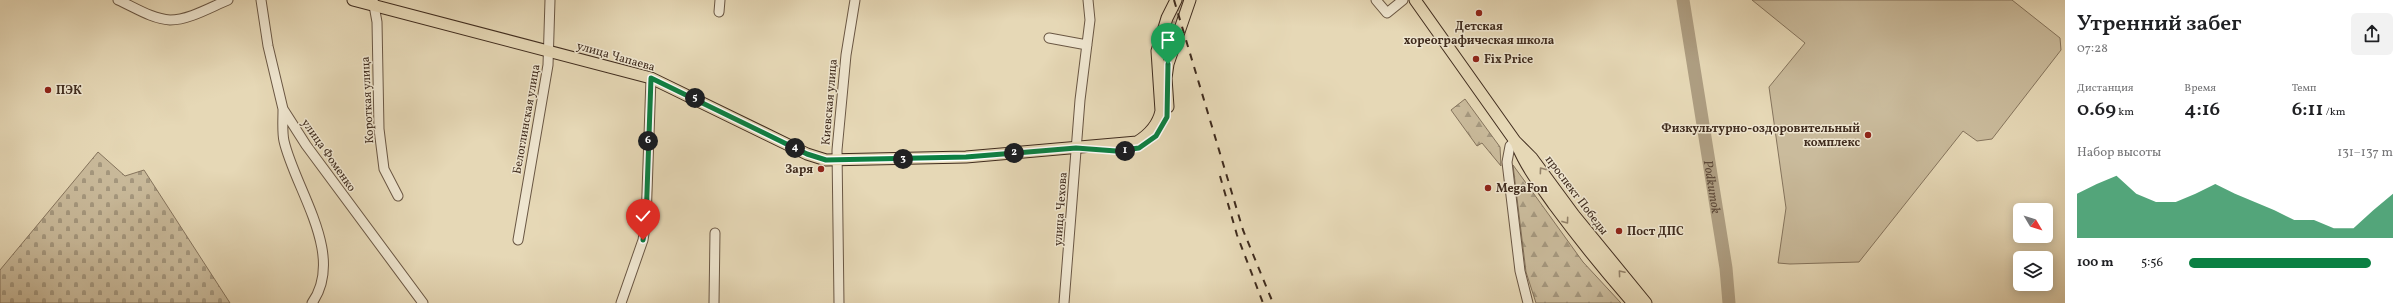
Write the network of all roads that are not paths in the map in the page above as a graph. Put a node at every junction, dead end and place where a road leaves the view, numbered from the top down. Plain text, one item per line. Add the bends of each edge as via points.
1 (118, 0) edge
2 (228, 0) edge
3 (261, 0) edge
4 (353, 0) edge
5 (550, 0) edge
6 (720, 0) edge
7 (855, 0) edge
8 (1088, 0) edge
9 (1176, 0) edge
10 (1190, 0) edge
11 (1376, 0) edge
12 (1403, 0) edge
13 (1415, 0) edge
14 (374, 3) edge
15 (719, 12) dead end
16 (1049, 38) dead end
17 (1087, 45) junction
18 (549, 51) junction
19 (651, 78) junction
20 (283, 109) junction
21 (1515, 141) junction
22 (1076, 148) junction
23 (837, 160) junction
24 (398, 196) dead end
25 (715, 233) dead end
26 (518, 240) dead end
27 (312, 303) edge
28 (423, 303) edge
29 (621, 303) edge
30 (714, 303) edge
31 (839, 303) edge
32 (1064, 303) edge
33 (1528, 303) edge
34 (1633, 303) edge
35 (1646, 303) edge

1 - 2 street via 154,16 170,20 185,17
3 - 20 street, улица Фоменко via 268,46
4 - 14 main road, улица Чапаева
5 - 18 street, Белоглинская улица
6 - 15 street
7 - 23 street, Киевская улица via 846,55
8 - 17 street, улица Чехова via 1090,20
9 - 22 main road, улица Чапаева via 1167,18 1157,51 1161,111 1154,128 1137,142
10 - 22 main road, улица Чапаева via 1168,64 1167,117 1156,136 1149,143 1130,150 1094,151
11 - 12 street via 1386,13
13 - 21 main road, проспект Победы
14 - 18 main road, улица Чапаева
14 - 24 street, Короткая улица via 377,22 378,129 384,169
16 - 17 street
17 - 22 street, улица Чехова
18 - 19 main road, улица Чапаева
18 - 26 street, Белоглинская улица
19 - 23 main road, улица Чапаева via 807,154 826,160
19 - 29 street via 646,221 643,240
20 - 27 street via 284,141 313,214 322,256 323,281
20 - 28 street, улица Фоменко via 306,145
21 - 33 street via 1510,146 1507,162 1520,271
21 -> 34 main road, проспект Победы via 1525,164 1591,255
35 -> 21 main road, проспект Победы via 1574,215 1532,158
22 - 23 main road, улица Чапаева via 966,157
22 - 32 street, улица Чехова
23 - 31 street, Киевская улица
25 - 30 street

